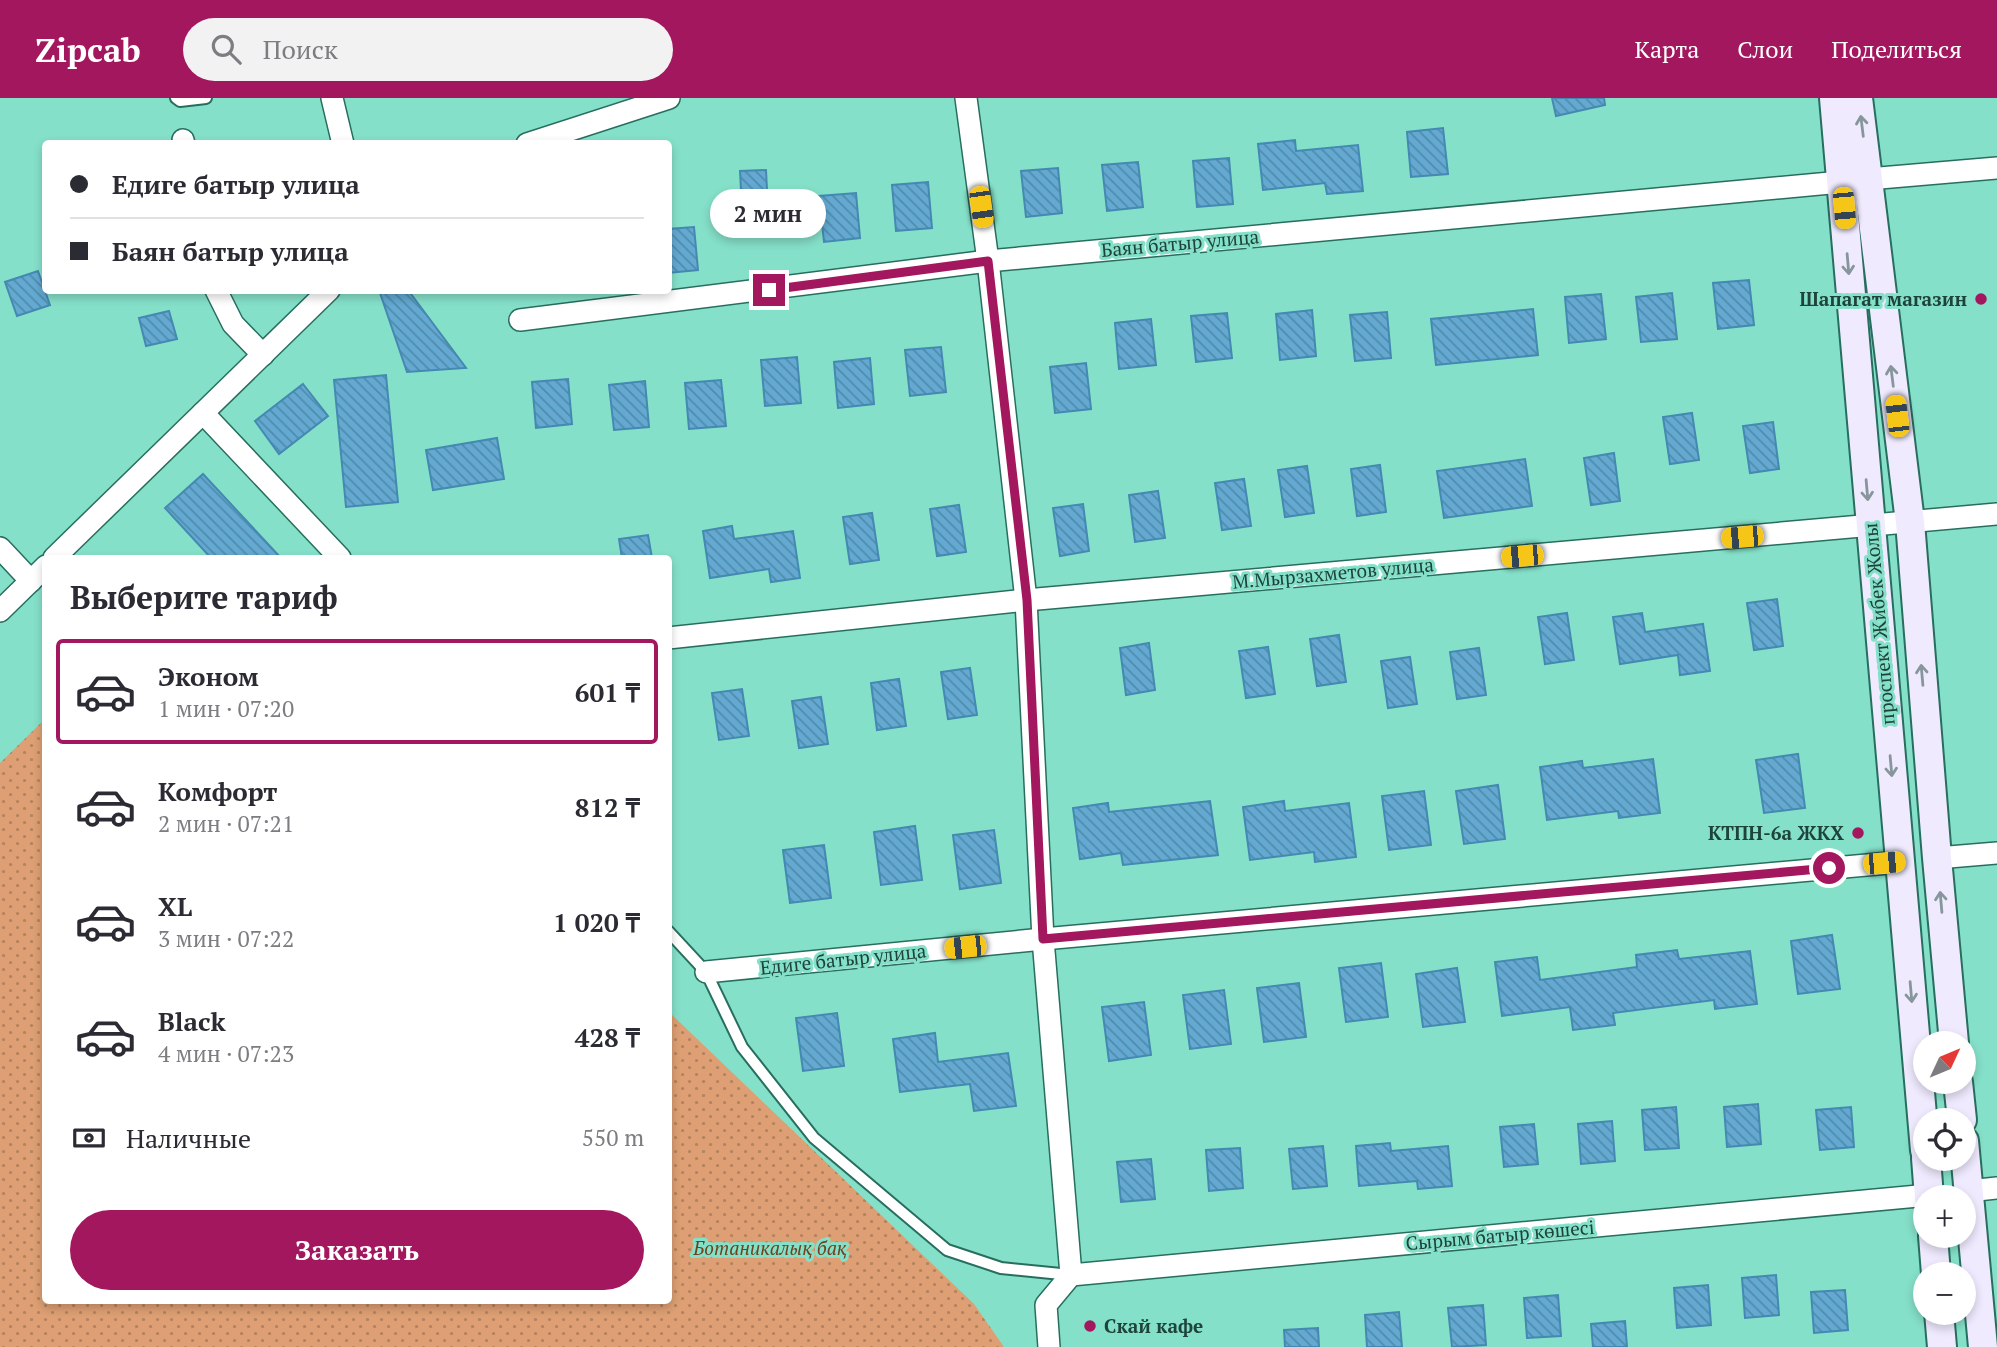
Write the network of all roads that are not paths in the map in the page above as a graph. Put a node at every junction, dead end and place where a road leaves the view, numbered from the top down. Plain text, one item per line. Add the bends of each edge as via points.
1 (176, 98) edge
2 (206, 98) edge
3 (332, 98) edge
4 (666, 98) edge
5 (966, 98) edge
6 (1833, 98) edge
7 (1858, 98) edge
8 (342, 140) edge
9 (539, 140) edge
10 (1997, 168) edge
11 (1855, 181) junction
12 (988, 261) junction
13 (218, 294) edge
14 (325, 294) edge
15 (520, 320) dead end
16 (262, 355) junction
17 (203, 413) junction
18 (1997, 514) edge
19 (1910, 522) junction
20 (1870, 525) junction
21 (0, 548) edge
22 (57, 555) edge
23 (337, 555) edge
24 (38, 573) edge
25 (1027, 600) junction
26 (0, 611) edge
27 (672, 638) edge
28 (1997, 853) edge
29 (1937, 858) junction
30 (1900, 862) junction
31 (672, 935) edge
32 (1043, 939) junction
33 (706, 972) junction
34 (1953, 1031) edge
35 (1921, 1108) edge
36 (1997, 1188) edge
37 (1976, 1190) edge
38 (1913, 1197) edge
39 (1973, 1248) edge
40 (1070, 1275) junction
41 (1940, 1325) edge
42 (1049, 1347) edge
43 (1942, 1347) edge
44 (1983, 1347) edge

1 - 2 lane
3 - 8 street
4 - 9 street
5 - 12 street
6 - 11 street, проспект Жибек Жолы
11 -> 7 street, проспект Жибек Жолы
10 - 11 street, Баян батыр улица
11 - 12 street, Баян батыр улица
19 -> 11 street, проспект Жибек Жолы
11 -> 20 street, проспект Жибек Жолы
12 - 15 street, Баян батыр улица
12 - 25 street
13 - 16 street via 233,324
14 - 16 street
16 - 17 street
17 - 22 street
17 - 23 street
18 - 19 street, М.Мырзахметов улица
19 - 20 street, М.Мырзахметов улица
29 -> 19 street, проспект Жибек Жолы
20 - 25 street, М.Мырзахметов улица
20 -> 30 street, проспект Жибек Жолы
21 - 24 street
24 - 26 street
25 - 27 street, М.Мырзахметов улица
25 - 32 street
28 - 29 street
34 -> 29 street, проспект Жибек Жолы
30 - 32 street, Едиге батыр улица
30 -> 35 street, проспект Жибек Жолы
31 - 33 lane
32 - 33 street, Едиге батыр улица
32 - 40 street
33 - 40 lane via 742,1047 814,1138 947,1250 1001,1268
36 - 37 street
38 - 40 street, Сырым батыр көшесі
39 - 44 street
40 - 42 street via 1046,1305
41 - 43 street

